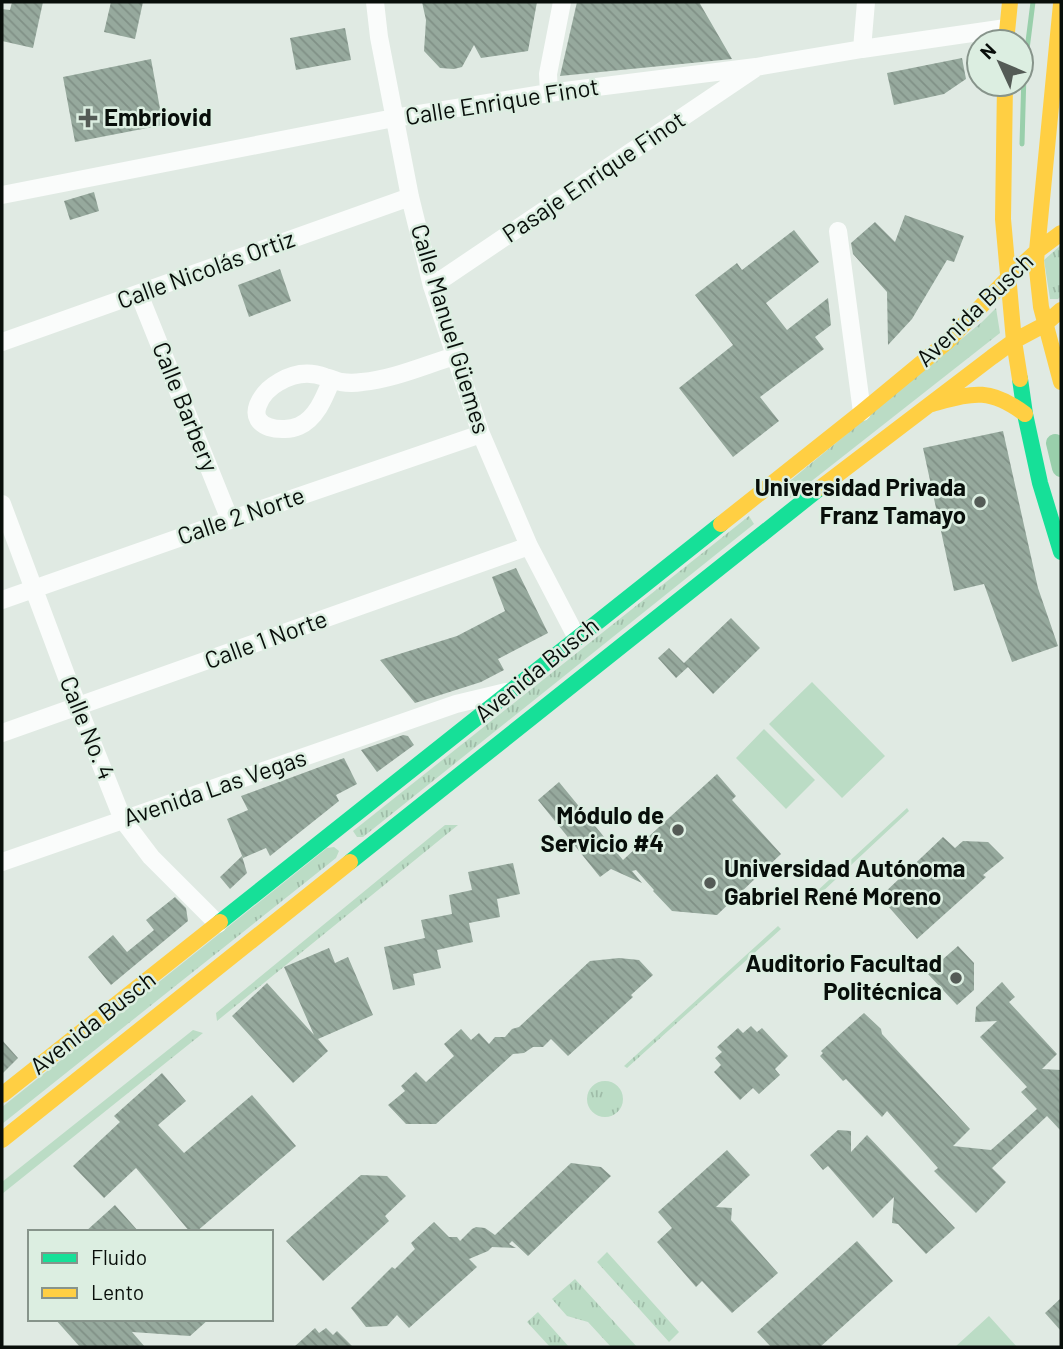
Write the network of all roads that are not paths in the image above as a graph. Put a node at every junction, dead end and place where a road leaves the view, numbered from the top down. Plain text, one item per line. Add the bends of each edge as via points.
1 (375, 2) edge
2 (562, 2) edge
3 (866, 2) edge
4 (1010, 2) edge
5 (1061, 4) edge
6 (1007, 28) edge
7 (965, 39) edge
8 (862, 49) junction
9 (756, 67) junction
10 (549, 93) junction
11 (1005, 98) edge
12 (394, 118) junction
13 (2, 195) edge
14 (410, 197) junction
15 (838, 231) dead end
16 (1061, 233) edge
17 (1037, 251) junction
18 (1008, 278) junction
19 (432, 286) junction
20 (139, 294) junction
21 (1061, 310) edge
22 (1044, 325) junction
23 (1014, 341) junction
24 (2, 342) edge
25 (455, 356) junction
26 (332, 379) dead end
27 (1061, 382) edge
28 (932, 404) junction
29 (862, 412) junction
30 (1025, 414) junction
31 (481, 434) junction
32 (832, 435) junction
33 (2, 505) edge
34 (230, 520) junction
35 (778, 520) junction
36 (529, 547) junction
37 (1061, 552) edge
38 (33, 590) junction
39 (2, 600) edge
40 (577, 638) junction
41 (512, 691) junction
42 (78, 707) junction
43 (428, 714) junction
44 (2, 733) edge
45 (445, 744) junction
46 (123, 820) junction
47 (340, 828) junction
48 (360, 854) junction
49 (2, 862) edge
50 (218, 924) junction
51 (2, 1095) edge
52 (2, 1140) edge

1 - 12 street, Calle Manuel Güemes
2 - 10 street via 548,74
3 - 8 street
4 - 6 main road
5 - 17 main road
7 - 8 street, Calle Enrique Finot
8 - 9 street, Calle Enrique Finot
9 - 10 street, Calle Enrique Finot
9 - 19 street, Pasaje Enrique Finot
10 - 12 street, Calle Enrique Finot
11 - 18 main road via 1003,219
12 - 13 street, Calle Enrique Finot
12 - 14 street, Calle Manuel Güemes
14 - 19 street, Calle Manuel Güemes
14 - 20 street, Calle Nicolás Ortiz
15 - 29 street
16 - 17 main road, Avenida Busch
17 - 18 main road, Avenida Busch
17 - 22 main road via 1036,278
18 - 23 main road
18 - 29 main road, Avenida Busch via 948,341
19 - 25 street, Calle Manuel Güemes
20 - 24 street, Calle Nicolás Ortiz
20 - 34 street, Calle Barbery
21 - 22 main road, Avenida Busch
22 - 23 main road, Avenida Busch
22 - 27 main road
23 - 28 main road, Avenida Busch
23 - 30 main road
25 - 26 street via 363,382
25 - 31 street, Calle Manuel Güemes
28 - 30 main road via 966,394 986,394 999,396
28 - 35 main road, Avenida Busch
29 - 32 main road, Avenida Busch
30 - 37 main road
31 - 34 street, Calle 2 Norte
31 - 36 street, Calle Manuel Güemes
32 - 35 main road via 817,458 772,494 769,507
32 - 40 main road, Avenida Busch
33 - 38 street, Calle No. 4
34 - 38 street, Calle 2 Norte
35 - 48 main road, Avenida Busch
36 - 40 street, Calle Manuel Güemes
36 - 42 street, Calle 1 Norte
38 - 39 street, Calle 2 Norte
38 - 42 street, Calle No. 4
40 - 41 main road, Avenida Busch
41 - 43 street, Avenida Las Vegas
41 - 45 main road, Avenida Busch
42 - 44 street, Calle 1 Norte
42 - 46 street, Calle No. 4
43 - 45 street via 444,725
43 - 46 street, Avenida Las Vegas
45 - 47 main road, Avenida Busch
46 - 49 street, Avenida Las Vegas
46 - 50 street, Calle No. 4 via 151,857
47 - 48 main road
47 - 50 main road, Avenida Busch
48 - 52 main road, Avenida Busch
50 - 51 main road, Avenida Busch

